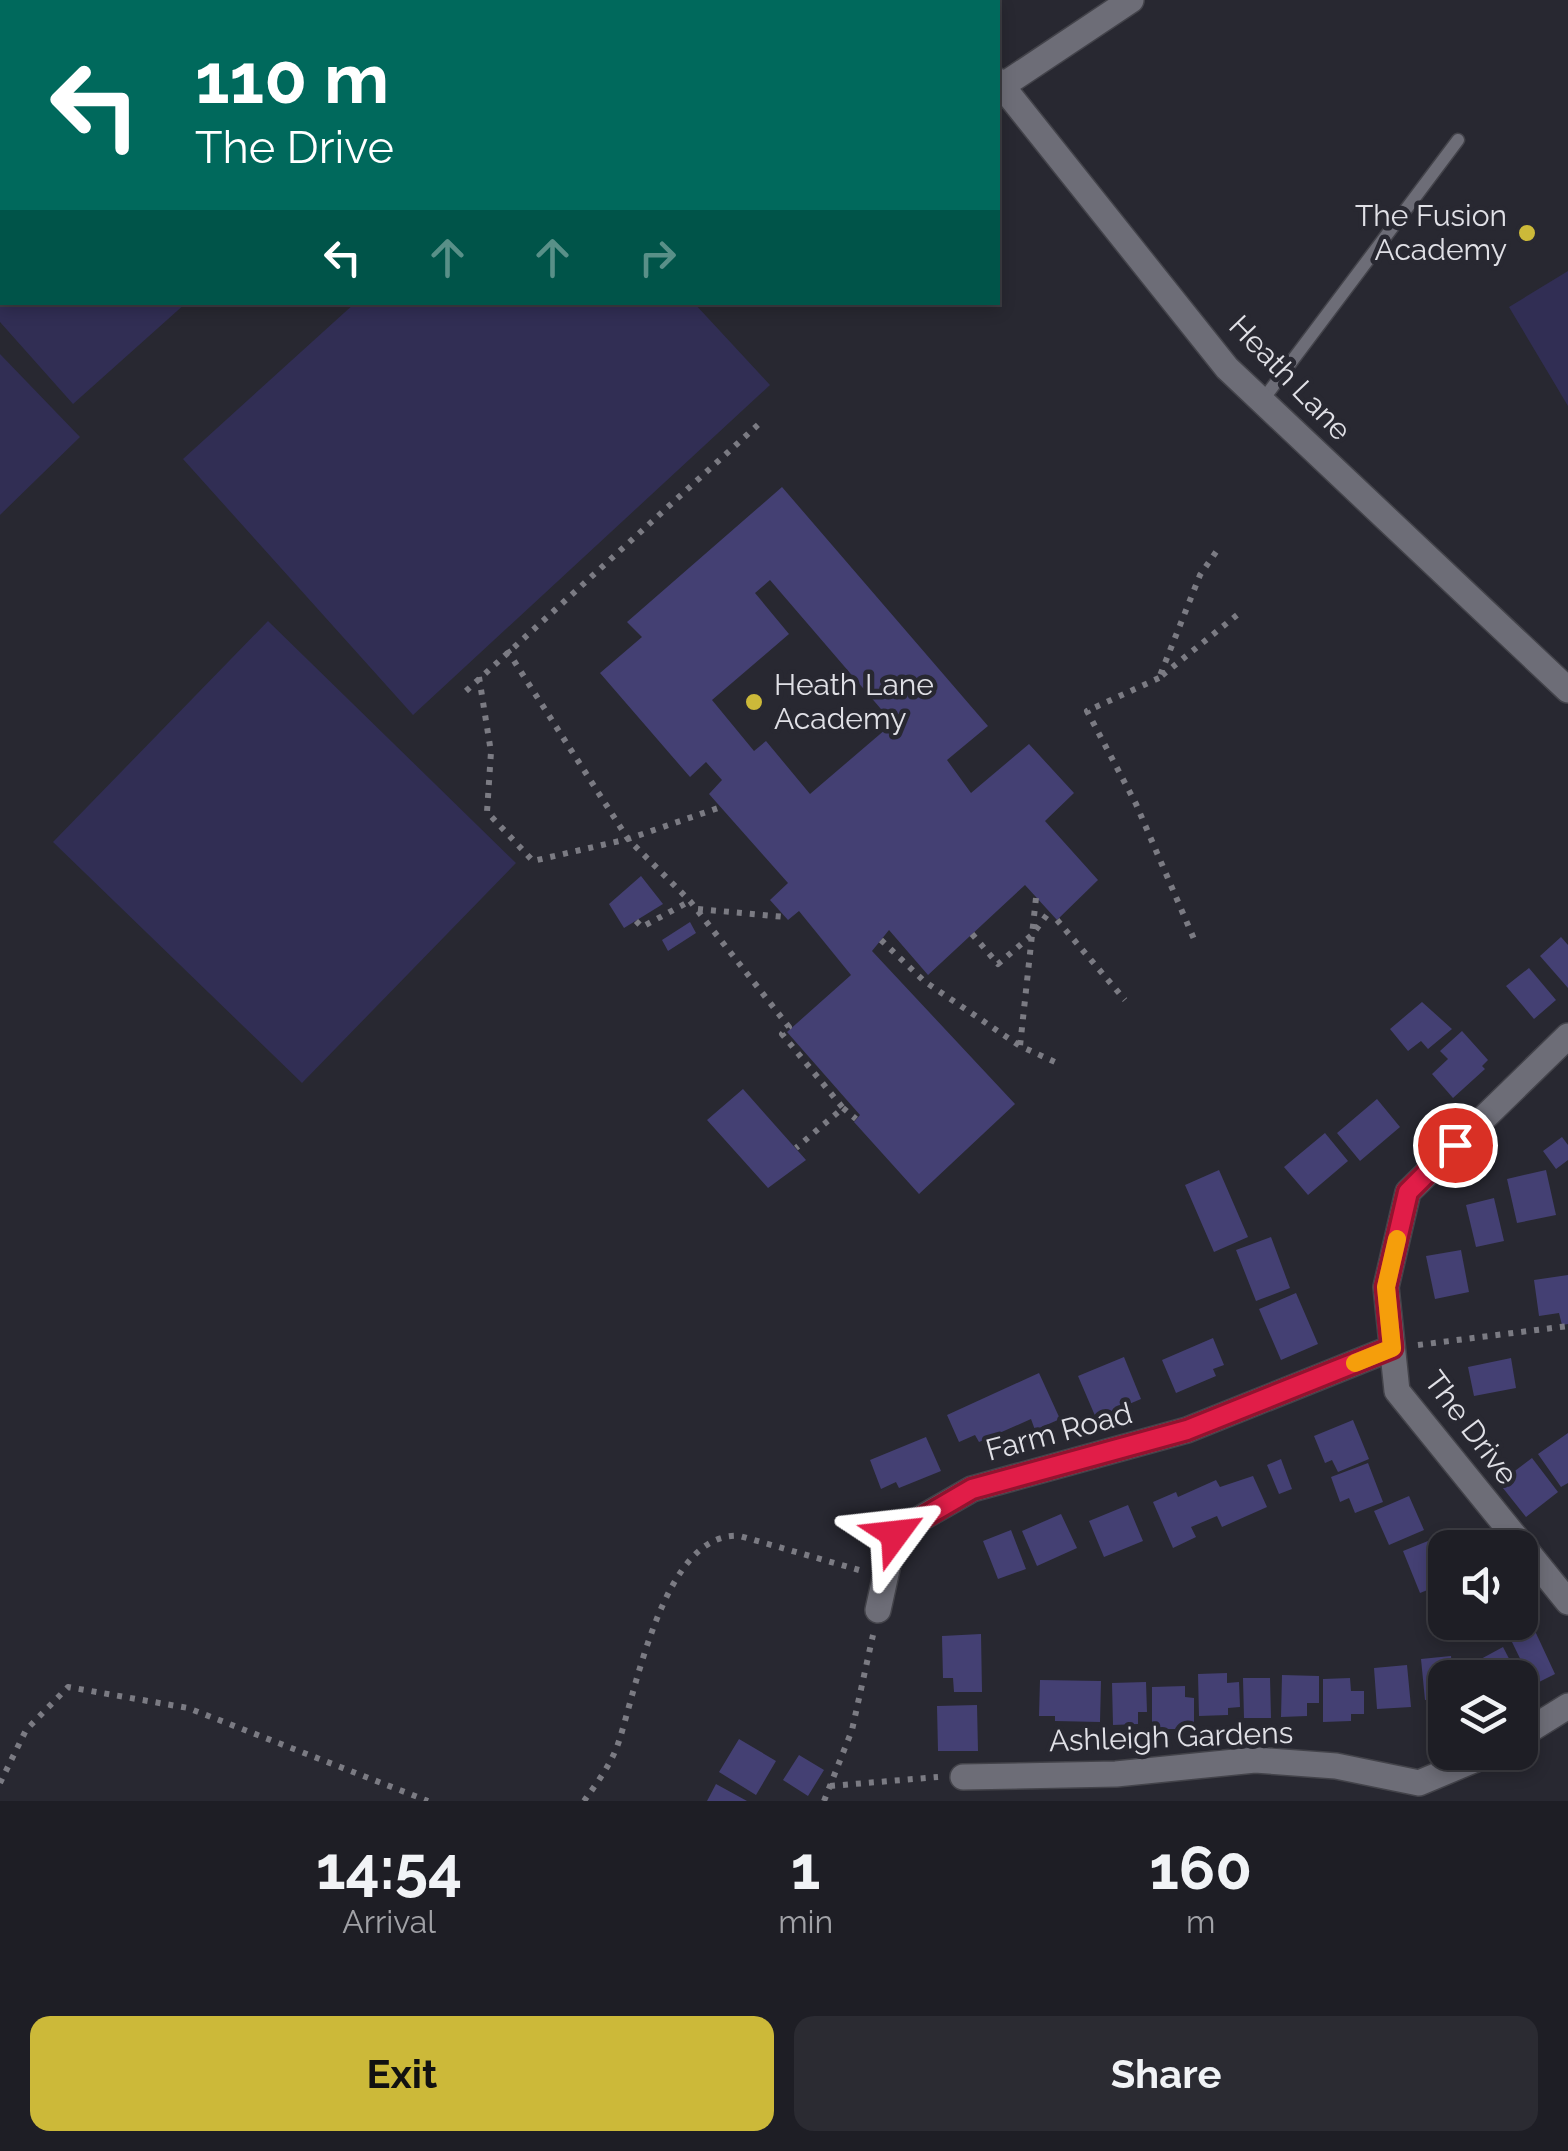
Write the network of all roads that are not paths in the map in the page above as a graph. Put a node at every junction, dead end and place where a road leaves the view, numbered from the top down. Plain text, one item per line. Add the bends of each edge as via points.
1 (1131, 0) edge
2 (1000, 83) edge
3 (1458, 140) dead end
4 (1262, 401) junction
5 (1568, 690) edge
6 (1568, 1036) edge
7 (1392, 1348) junction
8 (1568, 1602) edge
9 (878, 1610) road end
10 (1568, 1706) edge
11 (1538, 1725) edge
12 (1451, 1770) edge
13 (964, 1777) road end

1 - 2 street
2 - 4 street, Heath Lane via 1228,368
3 - 4 lane
4 - 5 street, Heath Lane
6 - 7 street, The Drive via 1408,1192 1386,1287
7 - 8 street, The Drive via 1397,1391
7 - 9 street, Farm Road via 1187,1430 972,1489 895,1534
10 - 11 street
12 - 13 street, Ashleigh Gardens via 1419,1784 1336,1766 1254,1760 1116,1774

